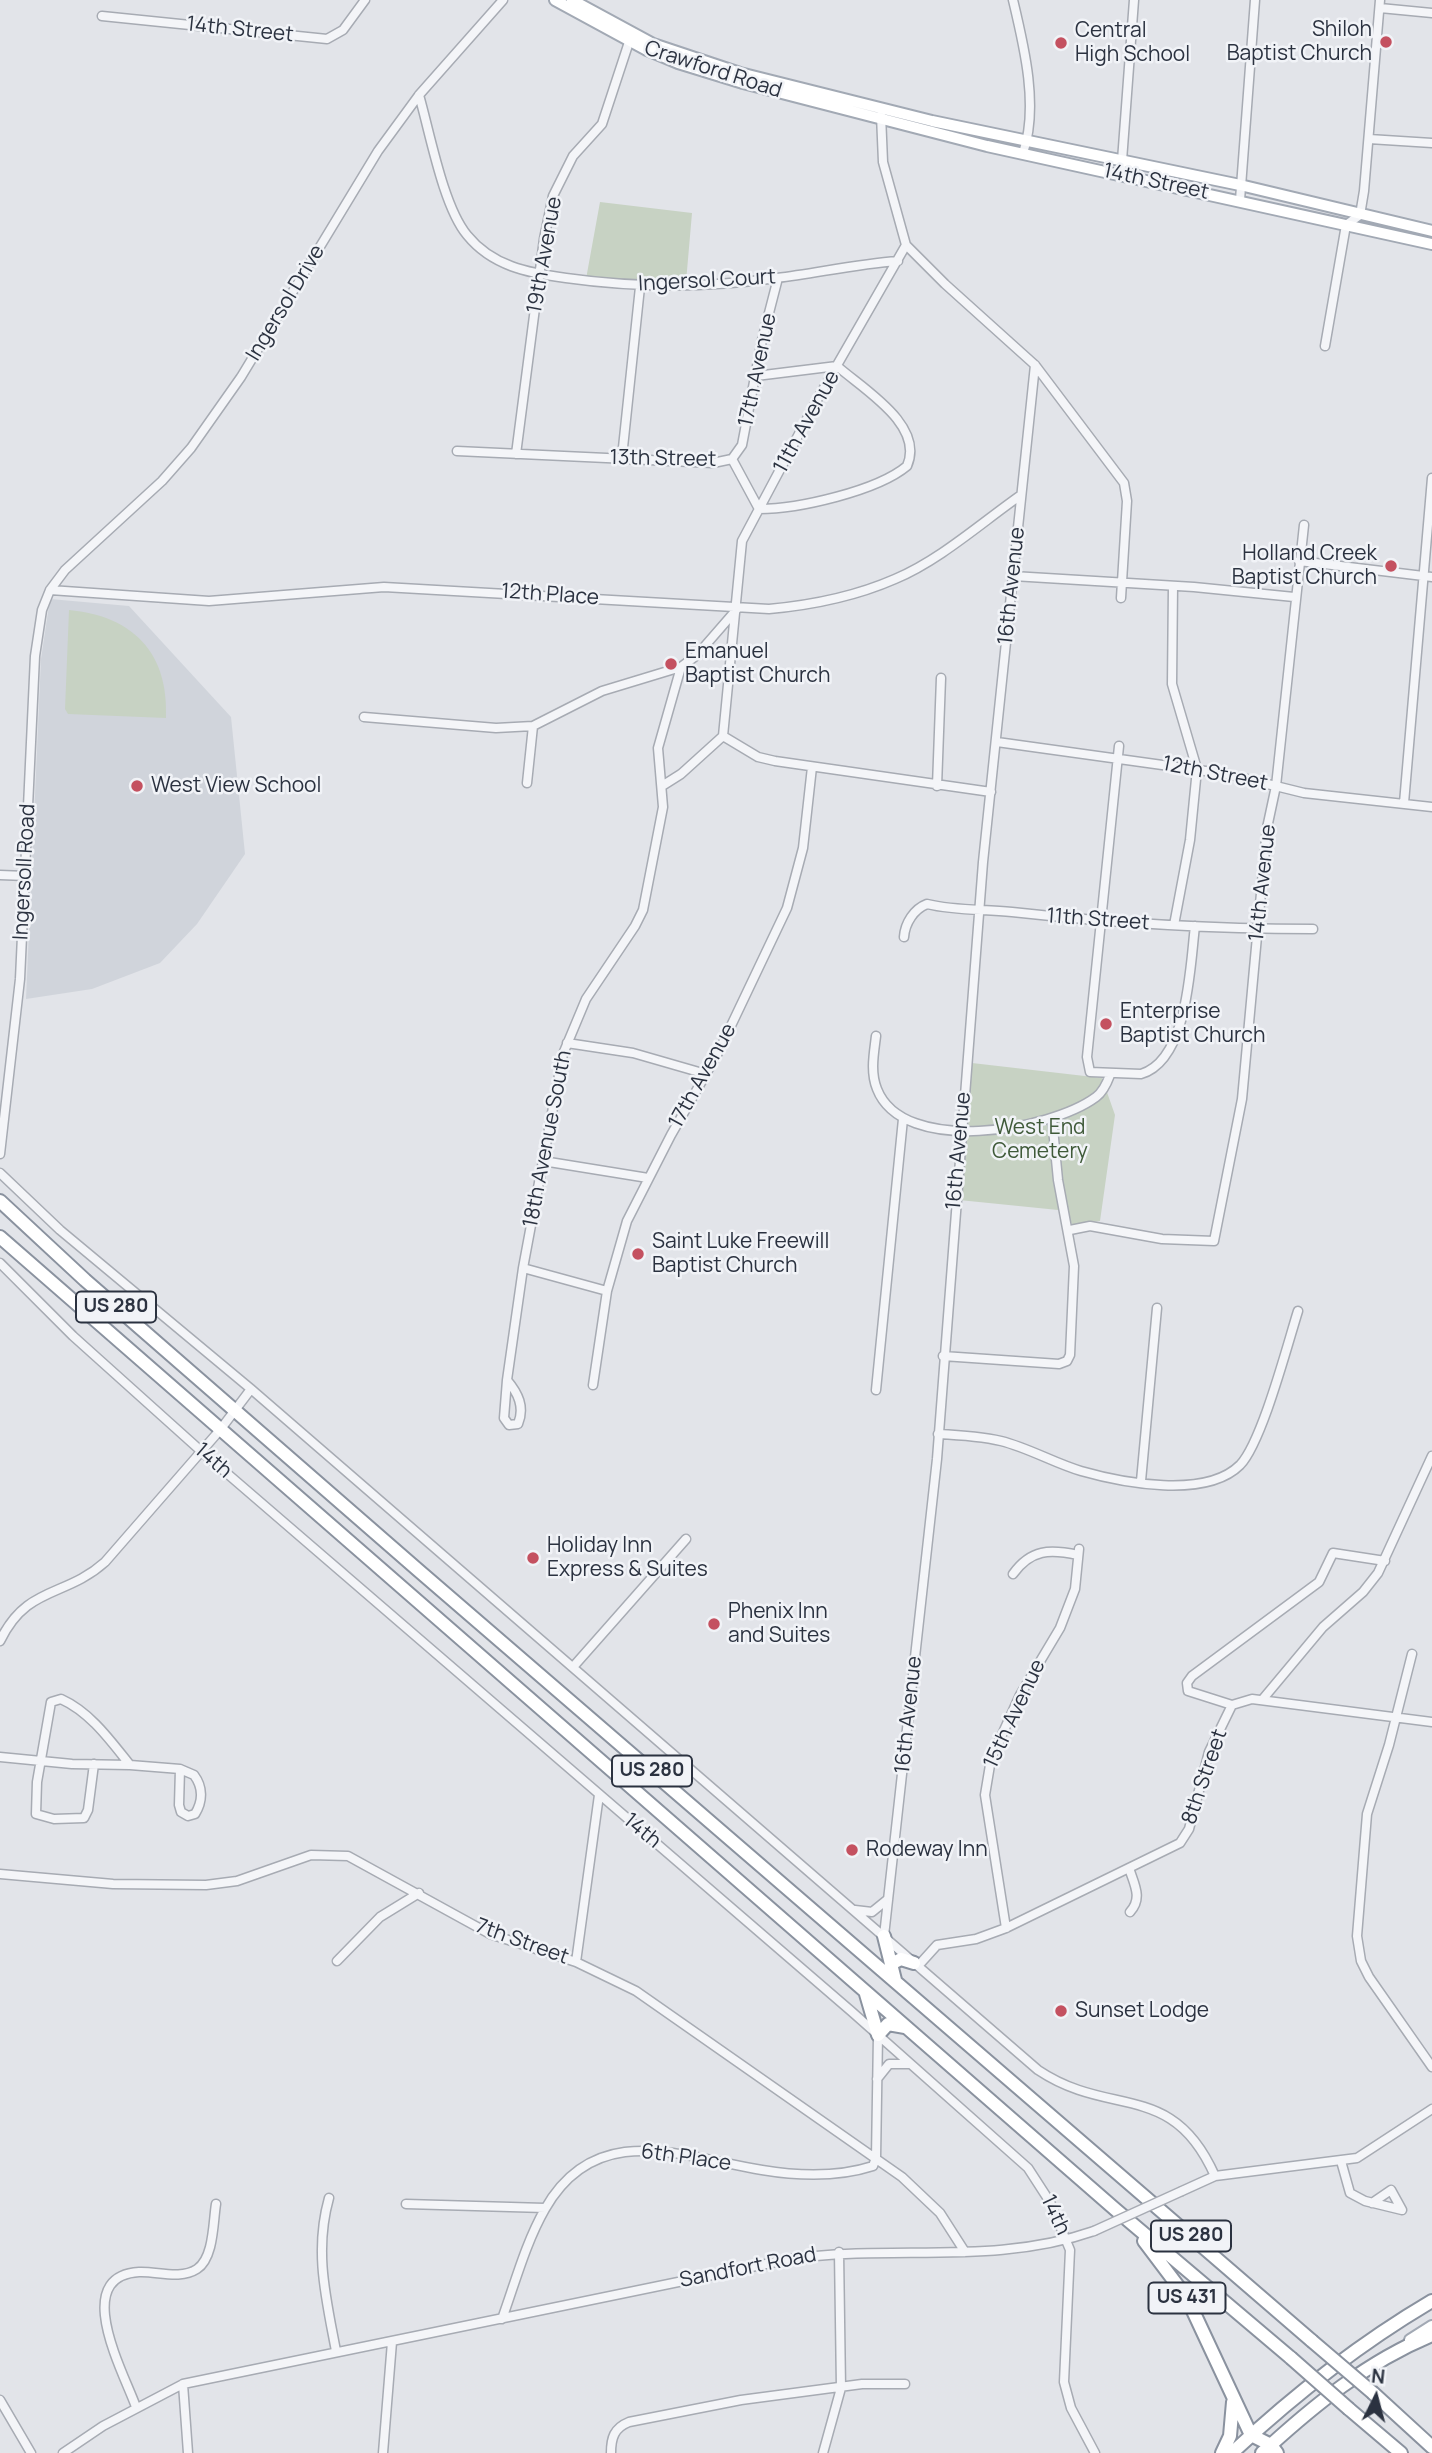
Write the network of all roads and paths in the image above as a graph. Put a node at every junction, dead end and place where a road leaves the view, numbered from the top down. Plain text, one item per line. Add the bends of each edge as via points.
1 (365, 0) edge
2 (503, 0) edge
3 (555, 0) edge
4 (572, 0) edge
5 (1013, 0) edge
6 (1134, 0) edge
7 (1255, 0) edge
8 (1380, 4) edge
9 (356, 12) junction
10 (1432, 12) edge
11 (102, 16) dead end
12 (365, 17) dead end
13 (630, 37) junction
14 (419, 95) junction
15 (881, 114) junction
16 (1369, 139) junction
17 (1027, 140) junction
18 (1432, 143) edge
19 (1023, 153) junction
20 (1122, 161) junction
21 (1121, 174) junction
22 (1240, 185) junction
23 (1240, 201) junction
24 (1360, 215) junction
25 (1346, 225) junction
26 (1432, 232) edge
27 (1432, 244) edge
28 (906, 245) junction
29 (898, 261) junction
30 (540, 275) junction
31 (778, 278) junction
32 (640, 287) junction
33 (1325, 346) dead end
34 (1035, 365) junction
35 (837, 366) junction
36 (756, 376) junction
37 (457, 451) dead end
38 (516, 454) junction
39 (622, 457) junction
40 (732, 459) junction
41 (1432, 478) edge
42 (1021, 495) junction
43 (759, 509) junction
44 (1304, 525) dead end
45 (1299, 561) junction
46 (1013, 576) junction
47 (1428, 577) edge
48 (1123, 582) junction
49 (1173, 586) junction
50 (50, 590) junction
51 (1294, 597) junction
52 (1121, 598) dead end
53 (737, 608) junction
54 (681, 667) junction
55 (941, 678) dead end
56 (364, 717) dead end
57 (533, 726) junction
58 (723, 736) junction
59 (997, 742) junction
60 (1119, 746) dead end
61 (1118, 757) junction
62 (812, 767) junction
63 (1196, 769) junction
64 (527, 783) dead end
65 (662, 786) junction
66 (937, 786) junction
67 (1276, 786) junction
68 (991, 792) junction
69 (1404, 803) junction
70 (1432, 807) edge
71 (0, 875) edge
72 (26, 876) junction
73 (980, 911) junction
74 (1103, 920) junction
75 (1174, 925) junction
76 (1195, 926) junction
77 (1259, 926) junction
78 (1313, 929) dead end
79 (904, 937) dead end
80 (876, 1036) dead end
81 (567, 1043) junction
82 (706, 1073) junction
83 (1110, 1075) junction
84 (1052, 1118) junction
85 (903, 1119) junction
86 (961, 1129) junction
87 (0, 1154) edge
88 (543, 1161) junction
89 (0, 1173) edge
90 (648, 1178) junction
91 (0, 1201) edge
92 (1070, 1230) junction
93 (0, 1237) edge
94 (0, 1263) edge
95 (523, 1268) junction
96 (607, 1291) junction
97 (1157, 1308) dead end
98 (1298, 1311) dead end
99 (943, 1356) junction
100 (507, 1380) junction
101 (593, 1385) dead end
102 (251, 1389) junction
103 (876, 1390) dead end
104 (235, 1410) junction
105 (220, 1430) junction
106 (938, 1434) junction
107 (201, 1451) junction
108 (1432, 1455) edge
109 (1141, 1481) junction
110 (686, 1539) dead end
111 (1385, 1562) junction
112 (1013, 1574) dead end
113 (0, 1640) edge
114 (1412, 1654) dead end
115 (573, 1667) junction
116 (1262, 1700) junction
117 (1233, 1704) junction
118 (1395, 1717) junction
119 (1432, 1721) edge
120 (0, 1757) edge
121 (40, 1760) junction
122 (94, 1764) junction
123 (130, 1765) junction
124 (180, 1769) junction
125 (599, 1795) junction
126 (1129, 1868) junction
127 (0, 1874) edge
128 (419, 1893) junction
129 (888, 1899) junction
130 (852, 1909) junction
131 (1130, 1912) dead end
132 (1006, 1928) junction
133 (884, 1936) junction
134 (856, 1948) junction
135 (337, 1961) dead end
136 (576, 1962) junction
137 (916, 1965) junction
138 (890, 1970) junction
139 (897, 1984) junction
140 (864, 1991) junction
141 (905, 2027) junction
142 (878, 2035) junction
143 (915, 2067) junction
144 (1432, 2067) edge
145 (876, 2082) junction
146 (1432, 2109) edge
147 (876, 2158) junction
148 (1341, 2161) junction
149 (1215, 2176) junction
150 (329, 2198) dead end
151 (1372, 2203) dead end
152 (216, 2204) dead end
153 (406, 2204) dead end
154 (545, 2208) junction
155 (1116, 2210) junction
156 (1067, 2239) junction
157 (839, 2252) junction
158 (965, 2252) junction
159 (1432, 2301) edge
160 (502, 2319) junction
161 (1432, 2326) edge
162 (1432, 2335) edge
163 (392, 2342) junction
164 (336, 2351) junction
165 (1393, 2351) junction
166 (183, 2384) junction
167 (905, 2384) dead end
168 (841, 2388) junction
169 (0, 2400) edge
170 (1233, 2402) junction
171 (136, 2407) junction
172 (1397, 2416) junction
173 (1251, 2435) junction
174 (1432, 2435) edge
175 (78, 2441) junction
176 (1432, 2446) edge
177 (1270, 2450) edge
178 (31, 2453) edge
179 (64, 2453) edge
180 (78, 2453) edge
181 (188, 2453) edge
182 (383, 2453) edge
183 (611, 2453) edge
184 (823, 2453) edge
185 (1095, 2453) edge
186 (1222, 2453) edge
187 (1232, 2453) edge
188 (1401, 2453) edge

1 - 9 street, 14th Street
2 - 14 street, Ingersol Drive
3 - 13 main road, Crawford Road
4 - 13 main road, Crawford Road
5 - 17 street via 1025,62
6 - 20 street
7 - 22 street
8 - 10 street
8 - 16 street
9 - 11 street, 14th Street via 343,30 327,39
9 - 12 street
13 - 15 main road, Crawford Road via 678,63 720,76
13 - 30 street, 19th Avenue via 602,124 573,156 558,183
14 - 30 street, Ingersol Court via 453,210 465,233 482,253
14 - 50 street, Ingersol Drive via 378,150 198,440
15 - 17 main road, 14th Street
15 - 19 main road, 14th Street
15 - 28 street via 883,162
16 - 18 street
16 - 24 street
17 - 19 street
17 - 20 main road, 14th Street
19 - 21 main road, 14th Street
20 - 21 street
20 - 22 main road, 14th Street
21 - 23 main road, 14th Street
22 - 23 street
22 - 24 main road, 14th Street
23 - 25 main road, 14th Street
24 - 25 street
24 - 26 main road, 14th Street
25 - 27 main road, 14th Street
25 - 33 street
28 - 29 street, 11th Avenue
28 - 34 street
29 - 31 street, Ingersol Court
29 - 35 street, 11th Avenue
30 - 32 street, Ingersol Court
30 - 38 street, 19th Avenue
31 - 32 street, Ingersol Court
31 - 36 street, 17th Avenue
32 - 39 street
34 - 42 street, 16th Avenue
34 - 48 street via 1124,482
35 - 36 street
35 - 43 street, 11th Avenue
35 - 43 street via 902,426 910,441 907,466 810,504
36 - 40 street, 17th Avenue via 742,445
37 - 38 street, 13th Street
38 - 39 street, 13th Street
39 - 40 street, 13th Street via 713,463
40 - 43 street, 13th Street
41 - 47 street
42 - 46 street, 16th Avenue
42 - 53 street, 12th Place via 897,578 813,605
43 - 53 street, 11th Avenue via 742,541
44 - 45 street, 14th Avenue
45 - 47 street
45 - 51 street, 14th Avenue
46 - 48 street
46 - 59 street, 16th Avenue
47 - 69 street
48 - 49 street
48 - 52 street
49 - 51 street
49 - 63 street via 1172,684
50 - 53 street, 12th Place via 209,601 384,586
50 - 72 street, Ingersoll Road via 35,656
51 - 67 street, 14th Avenue
53 - 54 street
53 - 58 street
54 - 57 street via 601,691
54 - 65 street, 18th Avenue South via 658,748
55 - 66 street
56 - 57 street via 496,728
57 - 64 street
58 - 62 street via 758,757
58 - 65 street
59 - 61 street, 12th Street
59 - 68 street, 16th Avenue
60 - 61 street
61 - 63 street, 12th Street
61 - 74 street
62 - 66 street
62 - 82 street, 17th Avenue via 803,848 787,908
63 - 67 street, 12th Street
63 - 75 street via 1190,840
65 - 81 street, 18th Avenue South via 661,819 643,909 586,999
66 - 68 street
67 - 69 street, 12th Street
67 - 77 street, 14th Avenue via 1267,828
68 - 73 street, 16th Avenue
69 - 70 street, 12th Street
71 - 72 street
72 - 87 street, Ingersoll Road via 16,1023
73 - 74 street, 11th Street
73 - 79 street, 11th Street via 927,904 914,914
73 - 86 street, 16th Avenue
74 - 75 street, 11th Street
74 - 83 street via 1087,1066 1090,1072
75 - 76 street, 11th Street
76 - 77 street, 11th Street
76 - 83 street via 1181,1023 1166,1055 1149,1072
77 - 78 street, 11th Street
77 - 92 street, 14th Avenue via 1239,1117 1214,1241 1162,1239 1090,1226
80 - 85 street via 873,1072 877,1090
81 - 82 street via 633,1053
81 - 88 street, 18th Avenue South
82 - 90 street, 17th Avenue
83 - 84 street via 1097,1096
84 - 86 street via 996,1131
84 - 92 street via 1058,1180
85 - 86 street
85 - 103 street
86 - 99 street, 16th Avenue
88 - 90 street
88 - 95 street, 18th Avenue South
89 - 102 street
90 - 96 street, 17th Avenue via 618,1246
91 - 104 highway, US 280
92 - 99 street via 1074,1266 1067,1361
93 - 105 highway, US 280
94 - 107 street, 14th
95 - 96 street
95 - 100 street, 18th Avenue South
96 - 101 street, 17th Avenue
97 - 109 street
98 - 109 street via 1255,1441 1240,1465 1216,1481 1191,1486
99 - 106 street, 16th Avenue
100 - 100 street, 18th Avenue South via 504,1418 509,1425 518,1424 522,1415 519,1398
102 - 104 street
102 - 115 street
104 - 105 street
104 - 134 highway, US 280
105 - 107 street
105 - 140 highway, US 280
106 - 109 street via 1004,1442 1080,1471
106 - 129 street, 16th Avenue
107 - 113 street via 105,1562 84,1580 27,1604
107 - 125 street, 14th
108 - 111 street
110 - 115 street
111 - 116 street via 1363,1592 1323,1627
111 - 117 street via 1333,1553 1319,1582 1187,1682 1188,1691 1195,1695
112 - 132 street, 15th Avenue via 1024,1560 1039,1552 1079,1552 1075,1589 1060,1628 1020,1695 986,1777
114 - 118 street
115 - 130 street
116 - 117 street, 8th Street
116 - 118 street, 8th Street
117 - 126 street, 8th Street via 1209,1752 1189,1829 1180,1843
118 - 119 street, 8th Street
118 - 144 street via 1367,1814 1357,1944 1368,1977
120 - 121 street
121 - 122 street
121 - 122 street via 36,1814 54,1819 84,1818
121 - 123 street via 51,1702 61,1699 103,1731
122 - 123 street
123 - 124 street
124 - 124 street via 179,1805 188,1816 200,1807 201,1789 194,1775
125 - 136 street
125 - 142 street, 14th
126 - 131 street via 1138,1895
126 - 132 street, 8th Street
127 - 128 street, 7th Street via 113,1884 215,1885 312,1855 337,1854
128 - 135 street via 380,1917
128 - 136 street, 7th Street via 490,1934
129 - 130 street via 872,1912
129 - 133 street, 16th Avenue
130 - 133 street
132 - 137 street, 8th Street via 976,1940 937,1945
133 - 134 highway via 873,1952
133 - 137 street
133 - 138 highway
134 - 139 highway, US 280
136 - 147 street, 7th Street via 636,1991
137 - 138 highway via 898,1960
137 - 149 street via 1052,2079 1156,2110 1178,2122 1197,2141
138 - 139 highway
139 - 172 highway, US 280, bridge
140 - 141 highway, US 280
140 - 142 highway
141 - 142 highway via 888,2024
141 - 155 highway, US 280
142 - 143 street, 14th
142 - 145 street
143 - 145 street via 893,2063
143 - 156 street, 14th via 1028,2168
145 - 147 street
146 - 148 street, Sandfort Road via 1365,2154
147 - 154 street, 6th Place via 873,2166 854,2172 807,2174 677,2153 624,2151 577,2171
147 - 158 street, 7th Street via 929,2200
148 - 149 street, Sandfort Road
148 - 151 street via 1350,2193
149 - 156 street, Sandfort Road, bridge
150 - 164 street via 320,2239 321,2265
152 - 171 street via 208,2256 198,2269 182,2275 136,2272 110,2285 104,2297 103,2314
153 - 154 street
154 - 160 street, 6th Place
155 - 170 highway, US 431 via 1157,2255 1187,2298
155 - 188 highway, US 280, bridge
156 - 158 street, Sandfort Road via 1034,2248
156 - 185 street, 14th via 1064,2382 1071,2408
157 - 158 street, Sandfort Road
157 - 160 street, Sandfort Road
157 - 168 street
159 - 173 highway via 1346,2356
160 - 163 street, Sandfort Road
161 - 165 main road
162 - 165 highway
163 - 164 street, Sandfort Road
163 - 182 street
164 - 166 street, Sandfort Road
165 - 177 highway via 1331,2395
166 - 171 street, Sandfort Road
166 - 181 street
167 - 168 street
168 - 183 street via 741,2400 629,2422 615,2432
168 - 184 street
169 - 178 street
170 - 173 highway
170 - 186 highway, US 431 via 1230,2436
171 - 175 street, Sandfort Road
172 - 174 highway
172 - 176 highway, US 280
173 - 177 highway
173 - 187 highway
175 - 179 street, Sandfort Road
175 - 180 street

